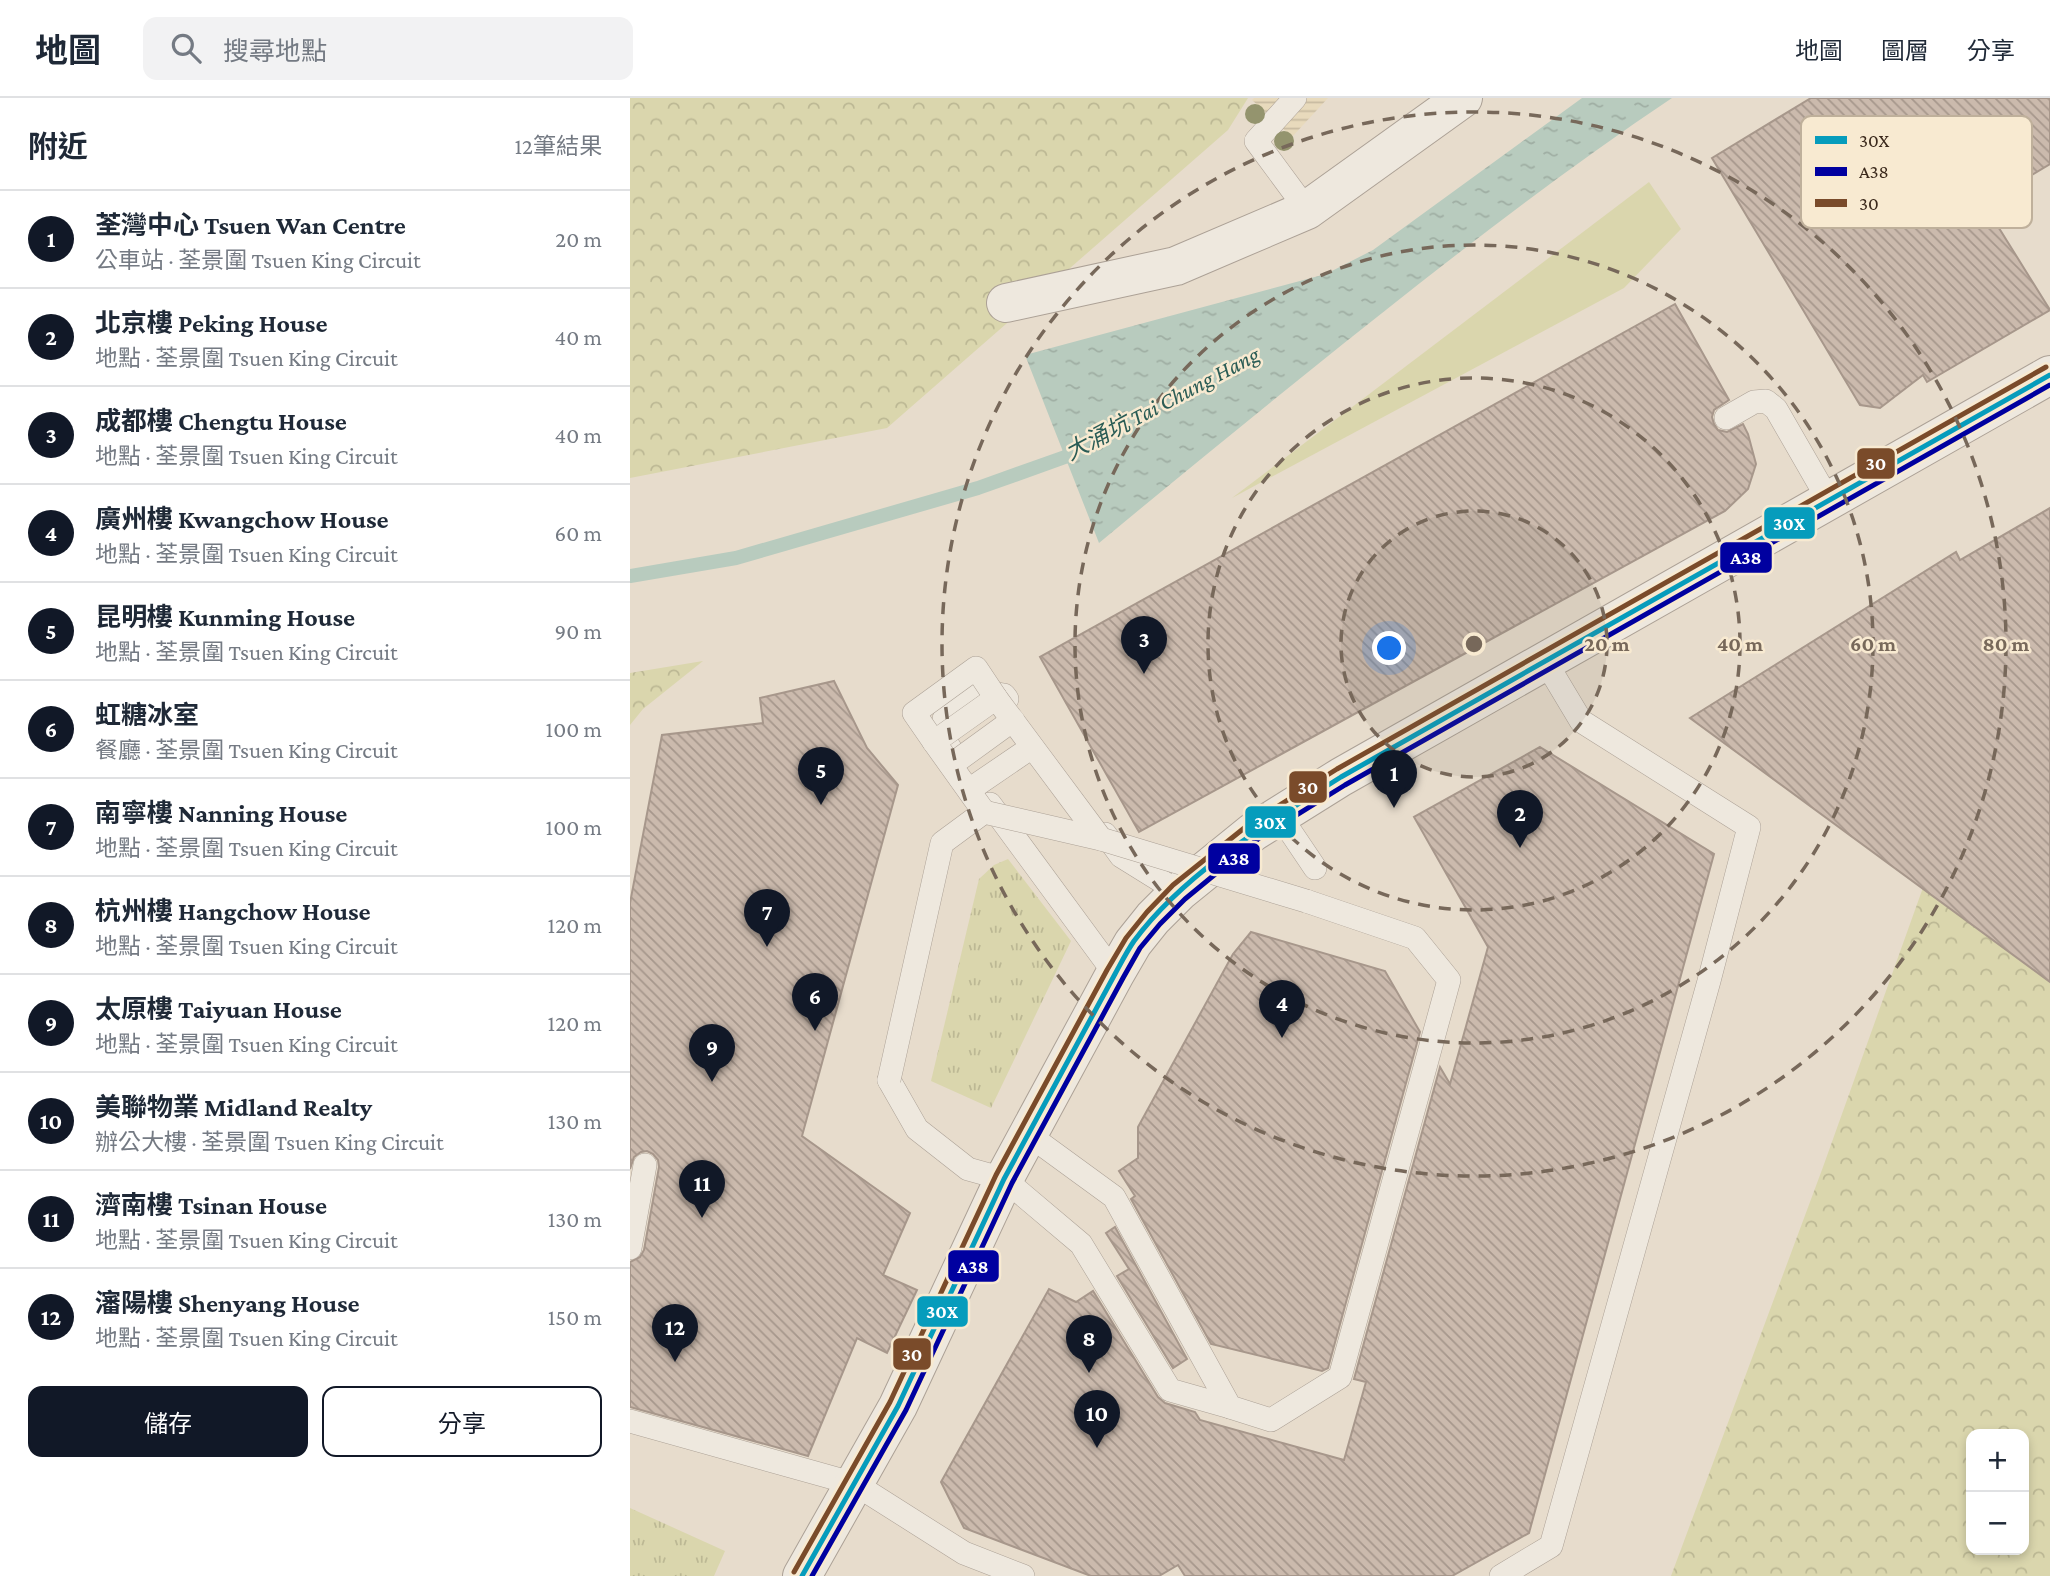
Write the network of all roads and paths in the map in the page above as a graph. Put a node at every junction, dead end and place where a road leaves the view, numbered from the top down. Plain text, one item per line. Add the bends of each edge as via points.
1 (1295, 98) edge
2 (1463, 98) edge
3 (1307, 210) junction
4 (1006, 303) dead end
5 (2050, 375) edge
6 (1726, 418) dead end
7 (1829, 501) junction
8 (1545, 661) junction
9 (996, 698) junction
10 (1013, 720) junction
11 (934, 742) junction
12 (1032, 747) junction
13 (951, 765) junction
14 (969, 790) junction
15 (984, 812) junction
16 (1280, 816) junction
17 (1101, 839) junction
18 (1315, 868) dead end
19 (1179, 892) junction
20 (1115, 974) junction
21 (1029, 1135) junction
22 (645, 1164) dead end
23 (1004, 1179) junction
24 (630, 1248) edge
25 (1230, 1408) junction
26 (630, 1421) edge
27 (855, 1484) junction
28 (802, 1576) edge
29 (1023, 1576) edge
30 (1501, 1576) edge

1 - 3 lane via 1256,141
2 - 3 street
3 - 4 street via 1176,266
5 - 7 street
6 - 7 lane via 1754,402 1766,401 1776,409
7 - 8 street
8 - 16 street
8 - 30 lane via 1581,721 1749,827 1551,1546
9 - 10 lane, bridge
9 - 11 lane, bridge
9 - 11 lane, bridge via 976,668 914,713
10 - 12 lane, bridge
10 - 13 lane, bridge
11 - 13 lane, bridge
12 - 14 lane, bridge
12 - 17 lane, bridge
13 - 14 lane, bridge
14 - 15 lane, bridge
15 - 17 lane, bridge
15 - 23 lane, bridge via 942,843 890,1080 917,1129 968,1169
16 - 18 lane
16 - 19 street
17 - 25 lane, bridge via 1415,938 1448,980 1340,1377 1271,1420
19 - 20 street via 1139,934
19 - 20 lane via 1121,856 1004,695 979,691 944,719 943,739
20 - 21 street
21 - 23 street
21 - 25 lane via 1114,1197
22 - 24 lane
23 - 25 lane via 1081,1244 1170,1390
23 - 27 street via 898,1406
26 - 27 lane
27 - 28 street
27 - 29 lane via 964,1553

